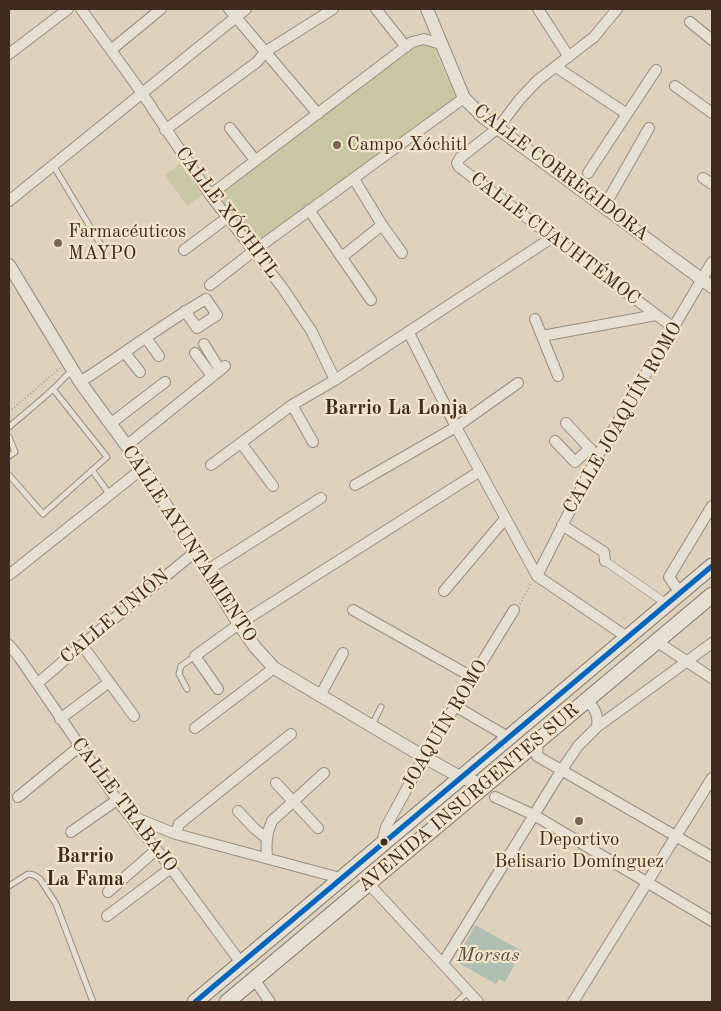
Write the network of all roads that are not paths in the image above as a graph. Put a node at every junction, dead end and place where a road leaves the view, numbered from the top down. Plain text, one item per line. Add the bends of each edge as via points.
1 (68, 9) edge
2 (81, 9) edge
3 (162, 9) edge
4 (246, 9) edge
5 (333, 9) edge
6 (376, 9) edge
7 (427, 9) edge
8 (538, 9) edge
9 (614, 10) edge
10 (233, 13) edge
11 (690, 22) dead end
12 (712, 40) edge
13 (441, 44) junction
14 (406, 46) junction
15 (111, 50) junction
16 (264, 52) junction
17 (9, 54) edge
18 (569, 57) junction
19 (556, 67) junction
20 (656, 70) dead end
21 (675, 86) dead end
22 (142, 93) junction
23 (464, 98) junction
24 (712, 113) edge
25 (318, 114) junction
26 (628, 114) junction
27 (230, 128) dead end
28 (498, 128) junction
29 (650, 128) dead end
30 (166, 130) junction
31 (255, 160) junction
32 (53, 165) junction
33 (588, 173) dead end
34 (703, 178) dead end
35 (354, 179) junction
36 (712, 184) edge
37 (210, 195) junction
38 (9, 201) edge
39 (604, 207) junction
40 (309, 210) junction
41 (228, 218) junction
42 (382, 225) junction
43 (553, 237) junction
44 (104, 250) dead end
45 (184, 250) dead end
46 (255, 250) junction
47 (402, 253) dead end
48 (342, 257) junction
49 (712, 262) edge
50 (9, 265) edge
51 (707, 284) edge
52 (210, 285) dead end
53 (371, 300) dead end
54 (185, 311) dead end
55 (656, 315) junction
56 (535, 319) dead end
57 (674, 328) junction
58 (409, 332) junction
59 (542, 336) junction
60 (146, 338) junction
61 (204, 344) dead end
62 (125, 353) junction
63 (195, 353) dead end
64 (159, 356) dead end
65 (70, 366) junction
66 (219, 371) junction
67 (140, 372) dead end
68 (558, 376) dead end
69 (335, 380) junction
70 (80, 382) junction
71 (165, 382) dead end
72 (518, 383) dead end
73 (53, 389) junction
74 (292, 405) junction
75 (566, 423) dead end
76 (110, 424) junction
77 (9, 427) edge
78 (456, 427) junction
79 (9, 437) edge
80 (555, 441) dead end
81 (313, 442) dead end
82 (241, 444) junction
83 (126, 446) junction
84 (590, 448) junction
85 (9, 456) edge
86 (597, 457) junction
87 (211, 465) dead end
88 (143, 468) junction
89 (92, 470) junction
90 (480, 471) junction
91 (9, 475) edge
92 (355, 485) dead end
93 (273, 486) dead end
94 (110, 496) junction
95 (321, 498) dead end
96 (712, 506) edge
97 (505, 519) junction
98 (562, 525) junction
99 (194, 552) junction
100 (605, 561) joint
101 (712, 566) edge
102 (206, 571) junction
103 (9, 575) edge
104 (537, 576) junction
105 (444, 592) dead end
106 (680, 593) junction
107 (712, 595) edge
108 (667, 604) junction
109 (515, 607) road end
110 (353, 610) dead end
111 (238, 624) junction
112 (627, 637) junction
113 (656, 641) junction
114 (712, 643) edge
115 (82, 644) junction
116 (9, 645) edge
117 (343, 653) dead end
118 (195, 656) junction
119 (687, 662) junction
120 (274, 668) junction
121 (472, 677) junction
122 (712, 678) edge
123 (38, 683) junction
124 (108, 683) junction
125 (187, 689) dead end
126 (218, 689) dead end
127 (320, 696) junction
128 (591, 704) junction
129 (382, 706) dead end
130 (455, 706) junction
131 (614, 713) junction
132 (134, 716) dead end
133 (60, 719) junction
134 (372, 725) junction
135 (597, 727) junction
136 (195, 728) dead end
137 (291, 734) dead end
138 (502, 738) junction
139 (538, 739) junction
140 (80, 746) junction
141 (424, 758) junction
142 (561, 770) junction
143 (324, 773) dead end
144 (460, 777) junction
145 (712, 778) edge
146 (276, 783) dead end
147 (484, 784) junction
148 (18, 797) dead end
149 (495, 797) dead end
150 (117, 800) junction
151 (293, 801) junction
152 (238, 811) dead end
153 (129, 815) junction
154 (534, 815) junction
155 (318, 828) dead end
156 (71, 832) dead end
157 (176, 834) junction
158 (676, 836) junction
159 (266, 838) junction
160 (382, 843) junction
161 (156, 850) junction
162 (712, 857) edge
163 (267, 858) junction
164 (171, 868) junction
165 (340, 878) junction
166 (368, 882) junction
167 (648, 882) junction
168 (9, 886) edge
169 (108, 892) dead end
170 (107, 916) dead end
171 (712, 921) edge
172 (241, 963) junction
173 (443, 964) junction
174 (254, 979) junction
175 (468, 992) junction
176 (93, 1002) edge
177 (195, 1002) edge
178 (227, 1002) edge
179 (270, 1002) edge
180 (457, 1002) edge
181 (478, 1002) edge
182 (573, 1002) edge

1 - 17 street
2 - 15 street, CALLE XÓCHITL
3 - 15 street
4 - 10 street
5 - 16 street
6 - 14 street
7 - 13 street, CALLE CORREGIDORA
8 - 18 street
9 - 18 street via 594,37
10 - 16 street
10 - 22 street
11 - 12 street
13 - 14 street via 424,39
13 - 23 street, CALLE CORREGIDORA
14 - 25 street
15 - 22 street, CALLE XÓCHITL
16 - 25 street
16 - 30 street via 257,62
18 - 19 street
19 - 26 street
19 - 28 street via 529,88
20 - 26 street
21 - 24 street
22 - 30 street, CALLE XÓCHITL
22 - 32 street
23 - 28 street, CALLE CORREGIDORA
23 - 35 street
25 - 31 street
26 - 33 street
27 - 31 street
28 - 39 street, CALLE CORREGIDORA
28 - 43 street, CALLE CUAUHTÉMOC via 460,158 459,167
29 - 39 street
30 - 37 street, CALLE XÓCHITL
31 - 37 street
32 - 38 street
32 - 44 lane
34 - 36 street
35 - 40 street
35 - 42 street
37 - 41 street, CALLE XÓCHITL
39 - 51 street, CALLE CORREGIDORA
40 - 46 street
40 - 48 street
41 - 45 street
41 - 46 street, CALLE XÓCHITL
42 - 47 street
42 - 48 street
43 - 55 street, CALLE CUAUHTÉMOC
43 - 58 street
46 - 52 street
46 - 69 street, CALLE XÓCHITL via 312,332
48 - 53 street
49 - 51 street, CALLE JOAQUÍN ROMO
50 - 65 street, CALLE AYUNTAMIENTO
51 - 57 street, CALLE JOAQUÍN ROMO
54 - 60 street
55 - 57 street, CALLE CUAUHTÉMOC
55 - 59 street
56 - 59 street
57 - 86 street, CALLE JOAQUÍN ROMO
58 - 69 street
58 - 78 street
59 - 68 street
60 - 62 street
60 - 64 street
61 - 66 street
62 - 67 street
62 - 70 street
63 - 66 street
65 - 70 street, CALLE AYUNTAMIENTO
65 - 73 lane
66 - 83 street
69 - 74 street
70 - 76 street, CALLE AYUNTAMIENTO
71 - 76 street
72 - 78 street
73 - 77 lane
73 - 89 lane via 107,458
74 - 81 street
74 - 82 street
75 - 84 street
76 - 83 street, CALLE AYUNTAMIENTO
78 - 90 street
78 - 92 street
79 - 85 lane via 15,452
80 - 84 street via 575,462
82 - 87 street
82 - 93 street
83 - 88 street, CALLE AYUNTAMIENTO
84 - 86 street
86 - 98 street, CALLE JOAQUÍN ROMO
88 - 94 street
88 - 99 street, CALLE AYUNTAMIENTO
89 - 91 lane via 43,514
89 - 94 lane
90 - 97 street
90 - 111 street
94 - 103 street
95 - 102 street
96 - 106 street via 669,576
97 - 104 street
97 - 105 street
98 - 100 street via 604,552
98 - 104 street, CALLE JOAQUÍN ROMO
99 - 102 street, CALLE AYUNTAMIENTO
99 - 115 street, CALLE UNIÓN
100 - 108 street
101 - 106 main road, AVENIDA INSURGENTES SUR
102 - 111 street, CALLE AYUNTAMIENTO
104 - 112 street
106 - 108 main road, AVENIDA INSURGENTES SUR
107 - 113 main road, AVENIDA INSURGENTES SUR
108 - 112 main road, AVENIDA INSURGENTES SUR
109 - 121 street, JOAQUÍN ROMO
110 - 121 street
111 - 118 street
111 - 120 street, CALLE AYUNTAMIENTO
112 - 138 main road, AVENIDA INSURGENTES SUR
113 - 119 street
113 - 128 main road, AVENIDA INSURGENTES SUR
114 - 119 street
115 - 123 street, CALLE UNIÓN
115 - 124 street
116 - 123 street, CALLE TRABAJO
117 - 127 street
118 - 125 lane via 181,666 178,674
118 - 126 street
119 - 122 street
119 - 131 street
120 - 127 street, CALLE AYUNTAMIENTO
120 - 136 street
121 - 130 street, JOAQUÍN ROMO
123 - 133 street, CALLE TRABAJO
124 - 132 street
124 - 133 street
127 - 134 street, CALLE AYUNTAMIENTO
128 - 131 street via 603,713
128 - 135 street via 598,719
128 - 139 main road, AVENIDA INSURGENTES SUR
129 - 134 lane
130 - 138 street
130 - 141 street, JOAQUÍN ROMO
131 - 135 street
133 - 140 street, CALLE TRABAJO
134 - 141 street, CALLE AYUNTAMIENTO
135 - 142 street
137 - 157 street via 179,824
138 - 144 main road, AVENIDA INSURGENTES SUR
139 - 142 street via 536,756
139 - 147 main road, AVENIDA INSURGENTES SUR
140 - 148 street
140 - 150 street, CALLE TRABAJO
141 - 144 street, CALLE AYUNTAMIENTO
141 - 160 street, JOAQUÍN ROMO via 386,827
142 - 154 street
142 - 158 street
143 - 151 street
144 - 147 street, CALLE AYUNTAMIENTO
144 - 160 main road, AVENIDA INSURGENTES SUR
145 - 158 street
146 - 151 street
147 - 166 main road, AVENIDA INSURGENTES SUR
149 - 154 street
150 - 153 street, CALLE TRABAJO
150 - 156 street
151 - 155 street
151 - 159 street via 272,821
152 - 159 street
153 - 157 street
153 - 161 street, CALLE TRABAJO
154 - 167 street
154 - 173 street
157 - 163 street
158 - 162 street
158 - 167 street
159 - 163 street
160 - 165 main road, AVENIDA INSURGENTES SUR
161 - 164 street, CALLE TRABAJO
161 - 169 street
163 - 165 street
164 - 170 street
164 - 172 street, CALLE TRABAJO
165 - 172 main road, AVENIDA INSURGENTES SUR
166 - 173 street
166 - 174 main road, AVENIDA INSURGENTES SUR
167 - 171 street
167 - 182 street
168 - 176 lane via 28,874 40,879 56,904
172 - 177 main road, AVENIDA INSURGENTES SUR
173 - 175 street
174 - 178 main road, AVENIDA INSURGENTES SUR
174 - 179 street
175 - 180 lane
175 - 181 street

